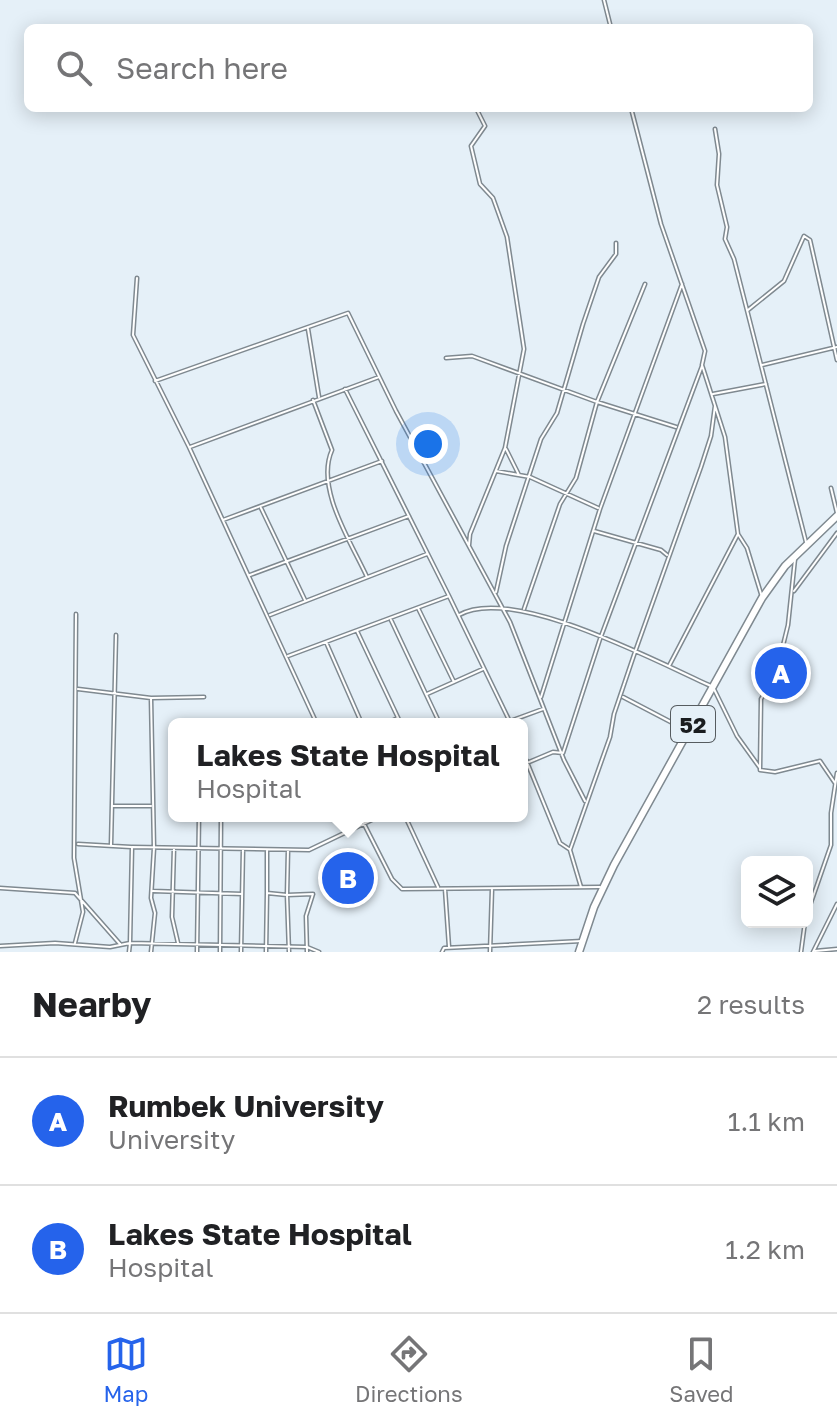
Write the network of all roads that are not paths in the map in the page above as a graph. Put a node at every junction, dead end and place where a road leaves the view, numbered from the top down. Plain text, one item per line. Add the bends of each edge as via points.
1 (604, 0) edge
2 (610, 24) edge
3 (478, 112) edge
4 (632, 112) edge
5 (715, 129) dead end
6 (616, 243) dead end
7 (137, 278) dead end
8 (683, 282) junction
9 (645, 284) dead end
10 (747, 311) junction
11 (308, 328) junction
12 (835, 347) edge
13 (446, 358) dead end
14 (837, 360) edge
15 (702, 365) junction
16 (761, 365) junction
17 (521, 374) junction
18 (380, 377) junction
19 (155, 381) junction
20 (766, 384) junction
21 (345, 389) junction
22 (561, 390) junction
23 (712, 394) junction
24 (319, 398) junction
25 (313, 400) junction
26 (597, 402) junction
27 (716, 404) junction
28 (633, 412) junction
29 (677, 427) junction
30 (189, 447) junction
31 (505, 448) junction
32 (383, 461) junction
33 (495, 471) junction
34 (520, 476) junction
35 (530, 477) junction
36 (328, 481) junction
37 (831, 488) dead end
38 (565, 496) junction
39 (260, 506) junction
40 (600, 509) junction
41 (411, 515) junction
42 (837, 517) edge
43 (223, 520) junction
44 (593, 531) junction
45 (738, 534) junction
46 (837, 535) edge
47 (350, 538) junction
48 (635, 544) junction
49 (469, 547) junction
50 (808, 547) junction
51 (427, 554) junction
52 (668, 557) junction
53 (795, 558) junction
54 (286, 562) junction
55 (249, 575) junction
56 (367, 577) junction
57 (793, 592) junction
58 (496, 593) junction
59 (449, 596) junction
60 (762, 598) junction
61 (306, 601) junction
62 (418, 608) junction
63 (501, 608) junction
64 (524, 611) junction
65 (76, 614) dead end
66 (268, 615) junction
67 (459, 615) junction
68 (391, 618) junction
69 (564, 622) junction
70 (357, 630) junction
71 (116, 635) dead end
72 (600, 639) junction
73 (326, 642) junction
74 (635, 652) junction
75 (287, 657) junction
76 (669, 667) junction
77 (486, 668) junction
78 (454, 682) junction
79 (713, 687) junction
80 (76, 689) junction
81 (115, 694) junction
82 (426, 695) junction
83 (620, 696) junction
84 (204, 697) dead end
85 (151, 698) junction
86 (540, 698) junction
87 (545, 708) junction
88 (314, 718) edge
89 (359, 718) edge
90 (398, 718) edge
91 (437, 718) edge
92 (508, 718) edge
93 (522, 718) edge
94 (689, 732) junction
95 (563, 753) junction
96 (528, 762) edge
97 (528, 764) edge
98 (760, 768) junction
99 (837, 773) edge
100 (835, 783) junction
101 (585, 801) junction
102 (112, 805) junction
103 (152, 805) junction
104 (199, 822) edge
105 (221, 822) edge
106 (364, 822) joint
107 (408, 822) edge
108 (76, 844) junction
109 (111, 845) junction
110 (132, 847) junction
111 (197, 847) junction
112 (222, 847) junction
113 (154, 848) junction
114 (174, 848) junction
115 (243, 849) junction
116 (267, 850) junction
117 (288, 850) junction
118 (570, 850) junction
119 (581, 887) junction
120 (603, 887) junction
121 (0, 888) edge
122 (445, 888) junction
123 (492, 888) junction
124 (438, 889) junction
125 (152, 891) junction
126 (221, 891) junction
127 (197, 892) junction
128 (173, 893) junction
129 (267, 893) junction
130 (243, 894) junction
131 (287, 895) junction
132 (813, 897) edge
133 (83, 902) junction
134 (837, 904) edge
135 (804, 928) edge
136 (583, 941) junction
137 (55, 943) junction
138 (130, 943) junction
139 (151, 943) junction
140 (29, 944) junction
141 (75, 944) junction
142 (178, 944) junction
143 (220, 944) junction
144 (242, 944) junction
145 (120, 945) junction
146 (197, 945) junction
147 (0, 946) edge
148 (266, 946) junction
149 (289, 946) junction
150 (491, 946) junction
151 (307, 947) junction
152 (450, 948) junction
153 (837, 949) edge
154 (582, 951) edge
155 (814, 951) edge
156 (29, 952) edge
157 (54, 952) edge
158 (129, 952) edge
159 (151, 952) edge
160 (197, 952) edge
161 (220, 952) edge
162 (241, 952) edge
163 (266, 952) edge
164 (289, 952) edge
165 (307, 952) edge
166 (319, 952) edge
167 (442, 952) edge
168 (490, 952) edge
169 (801, 952) edge

1 - 2 street
3 - 17 street via 485,126 471,146 480,184 493,198 507,237 524,349
4 - 8 street via 661,224
5 - 10 street via 725,239
6 - 22 street via 616,254 599,277
7 - 19 street via 133,335
8 - 15 street via 705,351
8 - 28 street
9 - 26 street
10 - 12 street via 784,281 804,236 810,240
10 - 16 street
11 - 18 street via 348,313
11 - 19 street
11 - 24 street
12 - 14 street
12 - 16 street
13 - 17 street via 472,356
15 - 23 street
15 - 29 street
16 - 20 street
17 - 22 street
17 - 31 street
18 - 21 street
18 - 49 street
19 - 30 street
20 - 23 street
20 - 50 street
21 - 24 street
21 - 32 street
22 - 26 street
22 - 35 street
23 - 27 street
24 - 25 street
25 - 30 street
25 - 36 street via 332,450 325,465
26 - 28 street
26 - 38 street via 576,478
27 - 45 street
27 - 52 street via 711,436
28 - 29 street
28 - 40 street
29 - 48 street
30 - 43 street
31 - 33 street
31 - 34 street
32 - 36 street
32 - 41 street
33 - 34 street
33 - 49 street
34 - 35 street
35 - 38 street
35 - 58 street
36 - 39 street
36 - 47 street
37 - 42 street
38 - 40 street
38 - 64 street
39 - 43 street
39 - 54 street
40 - 44 street
41 - 47 street
41 - 51 street
42 - 50 main road, 52
43 - 55 street
44 - 48 street
44 - 69 street
45 - 60 street
45 - 76 street
46 - 57 street
47 - 54 street
47 - 56 street
48 - 52 street
48 - 72 street
49 - 58 street
50 - 53 main road, 52
51 - 56 street
51 - 59 street
52 - 74 street
53 - 57 street
53 - 60 main road, 52
54 - 55 street
54 - 61 street
55 - 66 street
56 - 61 street
57 - 98 street via 776,674 761,699
58 - 63 street
59 - 62 street
59 - 67 street
60 - 79 main road, 52
61 - 66 street
62 - 68 street
62 - 78 street
63 - 64 street
63 - 67 street via 471,608
63 - 86 street
64 - 69 street
65 - 80 street
66 - 75 street
67 - 77 street
68 - 70 street
68 - 82 street
69 - 72 street
69 - 86 street
70 - 73 street
70 - 90 street
71 - 81 street
72 - 74 street
72 - 95 street
73 - 75 street
73 - 89 street
74 - 76 street
74 - 83 street
75 - 88 street
76 - 79 street
77 - 78 street
77 - 92 street
78 - 82 street
79 - 94 main road, 52
79 - 98 street
80 - 81 street
80 - 108 street
81 - 85 street
81 - 102 street
82 - 91 street
83 - 94 street
83 - 101 street
84 - 85 street
85 - 103 street
86 - 87 street
87 - 93 street
87 - 95 street
94 - 120 main road, 52
95 - 96 street
95 - 101 street
97 - 118 street via 560,843
98 - 100 street via 775,772 820,761
99 - 100 street
100 - 132 street via 831,845
101 - 118 street
102 - 103 street
102 - 109 street
103 - 113 street
104 - 111 street
105 - 112 street
106 - 117 street via 309,850
106 - 124 street via 402,889
107 - 124 street
108 - 109 street
108 - 133 street
109 - 110 street
110 - 113 street
110 - 138 street
111 - 112 street
111 - 114 street
111 - 127 street
112 - 115 street
112 - 126 street
113 - 114 street
113 - 125 street
114 - 128 street
115 - 116 street
115 - 130 street
116 - 117 street
116 - 129 street
117 - 131 street
118 - 119 street
119 - 120 street
119 - 123 street
120 - 136 main road, 52
121 - 133 street via 68,891
122 - 123 street
122 - 124 street
122 - 152 street
123 - 150 street
125 - 128 street
125 - 139 street
126 - 127 street
126 - 130 street
126 - 143 street
127 - 128 street
127 - 146 street
128 - 142 street
129 - 131 street
129 - 148 street
130 - 144 street
131 - 149 street
131 - 151 street via 313,894 306,916
133 - 141 street
133 - 145 street
134 - 155 street
135 - 169 street
136 - 150 street
136 - 154 main road, 52
137 - 140 street
137 - 141 street
137 - 157 street
138 - 139 street
138 - 145 street
138 - 158 street
139 - 142 street
139 - 159 street
140 - 147 street
140 - 156 street
141 - 145 street
142 - 146 street
143 - 144 street
143 - 146 street
143 - 161 street
144 - 148 street
144 - 162 street
146 - 160 street
148 - 149 street
148 - 163 street
149 - 151 street
149 - 164 street
150 - 152 street
150 - 168 street
151 - 165 street
151 - 166 street
152 - 167 street
153 - 155 street

